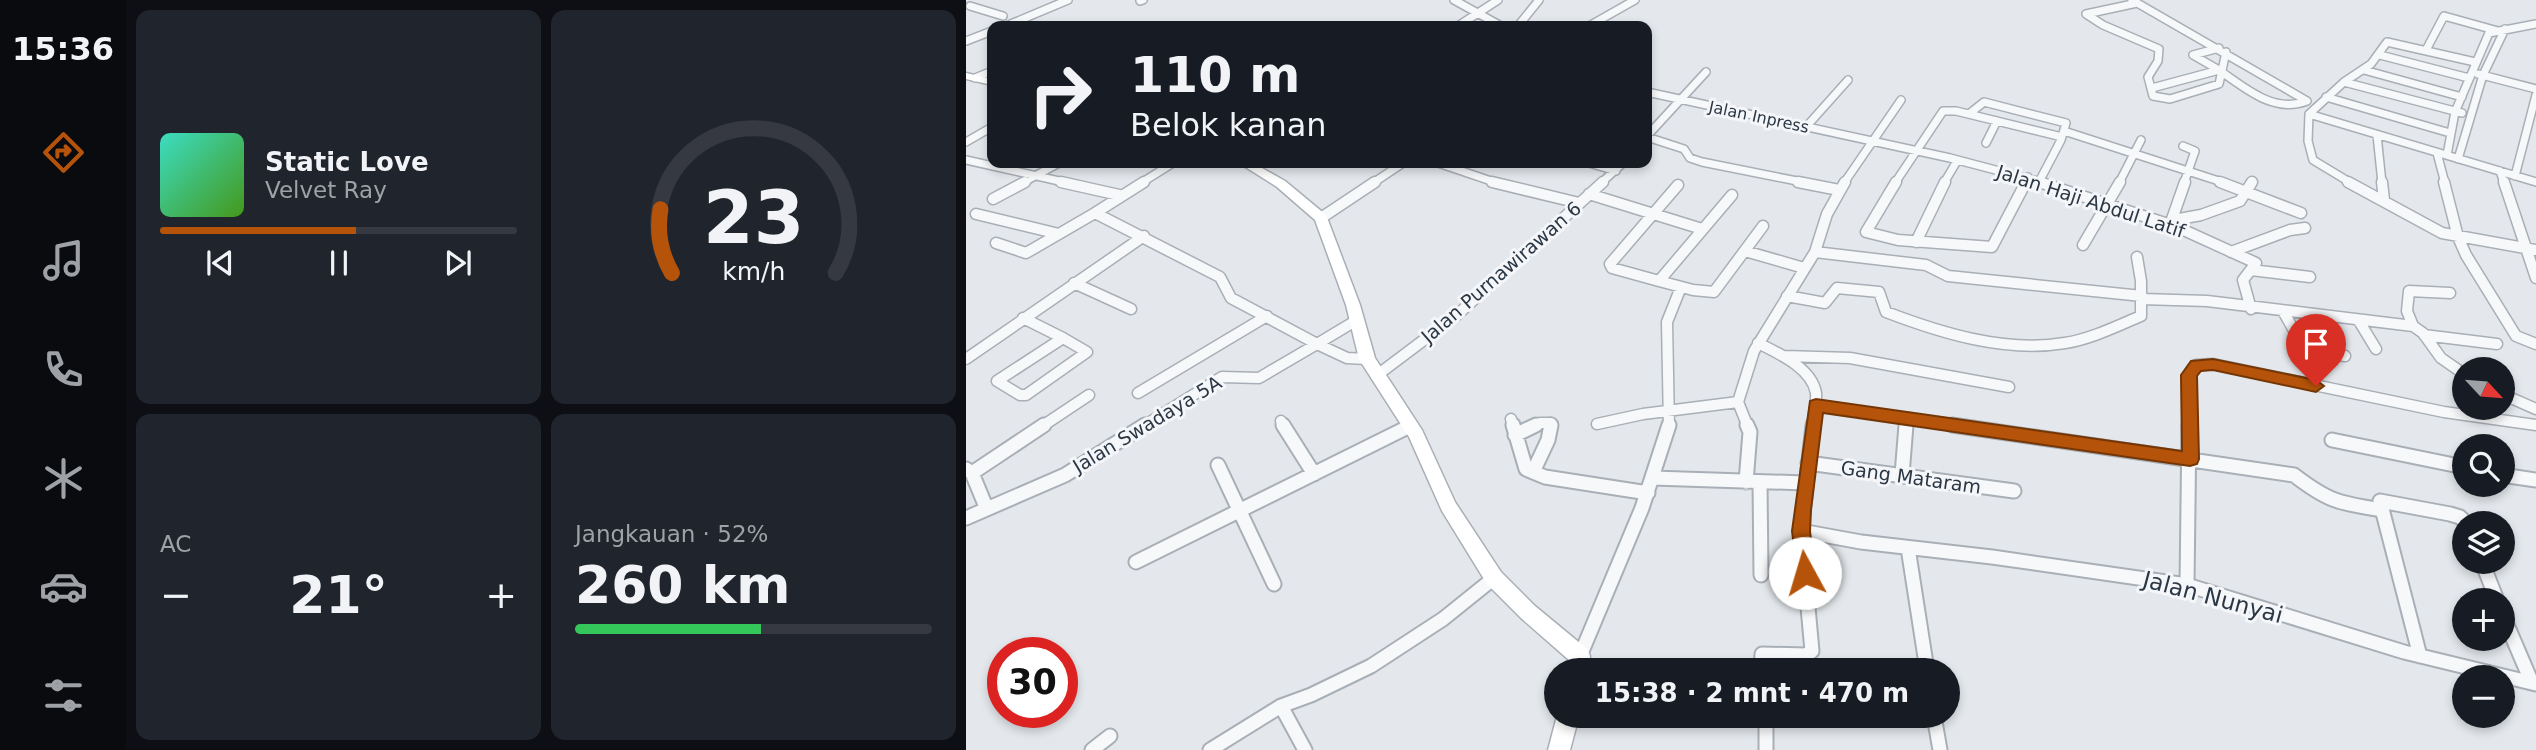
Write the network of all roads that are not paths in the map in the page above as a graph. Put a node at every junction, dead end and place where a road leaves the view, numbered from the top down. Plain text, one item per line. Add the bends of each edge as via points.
1 (982, 0) edge
2 (1068, 0) edge
3 (1454, 0) edge
4 (1498, 0) edge
5 (1539, 0) edge
6 (1635, 0) edge
7 (2134, 1) edge
8 (968, 7) edge
9 (1478, 15) junction
10 (1003, 16) dead end
11 (1019, 21) edge
12 (1467, 21) edge
13 (1491, 21) edge
14 (1522, 21) edge
15 (1598, 21) edge
16 (2536, 24) edge
17 (2501, 31) junction
18 (987, 33) edge
19 (966, 41) edge
20 (2222, 50) junction
21 (2426, 50) junction
22 (2380, 55) junction
23 (2476, 62) junction
24 (2364, 70) junction
25 (987, 72) edge
26 (1706, 72) dead end
27 (2220, 72) junction
28 (2470, 75) junction
29 (2483, 75) junction
30 (970, 77) edge
31 (1848, 80) dead end
32 (2344, 82) junction
33 (2152, 88) junction
34 (2536, 89) edge
35 (1652, 93) edge
36 (2536, 95) edge
37 (2326, 97) junction
38 (2462, 97) junction
39 (1679, 100) junction
40 (1901, 100) dead end
41 (2455, 112) junction
42 (1969, 114) junction
43 (2309, 114) junction
44 (2471, 116) junction
45 (1997, 121) junction
46 (1806, 127) junction
47 (987, 130) edge
48 (1652, 130) edge
49 (2450, 133) junction
50 (2063, 134) junction
51 (2377, 135) junction
52 (1652, 138) edge
53 (2141, 140) dead end
54 (1871, 141) junction
55 (966, 142) edge
56 (1986, 143) dead end
57 (2183, 146) dead end
58 (1915, 150) junction
59 (2136, 153) junction
60 (2442, 154) junction
61 (2458, 159) junction
62 (966, 160) edge
63 (1957, 160) junction
64 (987, 165) edge
65 (1001, 168) edge
66 (1050, 168) edge
67 (1165, 168) edge
68 (1254, 168) edge
69 (1396, 168) edge
70 (1453, 168) edge
71 (1606, 168) edge
72 (1619, 168) edge
73 (2190, 170) junction
74 (1616, 171) junction
75 (2500, 171) junction
76 (1036, 176) junction
77 (2515, 176) junction
78 (2028, 177) junction
79 (2040, 180) junction
80 (2252, 181) dead end
81 (2536, 182) edge
82 (1678, 185) dead end
83 (1839, 190) junction
84 (2244, 191) junction
85 (1589, 194) junction
86 (1119, 195) junction
87 (1732, 195) dead end
88 (993, 199) dead end
89 (2384, 200) junction
90 (1579, 203) junction
91 (2109, 203) junction
92 (1096, 212) junction
93 (2301, 213) dead end
94 (976, 214) dead end
95 (1654, 214) junction
96 (1321, 218) junction
97 (2171, 222) junction
98 (1763, 226) dead end
99 (2305, 228) dead end
100 (1702, 229) junction
101 (1059, 234) junction
102 (1144, 236) junction
103 (2458, 237) junction
104 (1916, 242) junction
105 (996, 243) dead end
106 (2083, 245) dead end
107 (2525, 248) junction
108 (2536, 250) edge
109 (1745, 251) junction
110 (2231, 251) junction
111 (1815, 252) junction
112 (2137, 257) dead end
113 (1804, 268) junction
114 (2251, 270) junction
115 (2310, 277) dead end
116 (2536, 278) edge
117 (1659, 281) junction
118 (1074, 283) junction
119 (1681, 288) junction
120 (2450, 293) dead end
121 (1787, 296) junction
122 (2142, 297) junction
123 (1131, 309) dead end
124 (2251, 309) junction
125 (2283, 311) junction
126 (1268, 316) junction
127 (1023, 318) junction
128 (1357, 320) junction
129 (2359, 321) junction
130 (2413, 326) junction
131 (2424, 335) junction
132 (1063, 338) junction
133 (1758, 343) junction
134 (1317, 344) junction
135 (2497, 344) dead end
136 (2536, 344) edge
137 (2375, 349) dead end
138 (1784, 356) junction
139 (2345, 356) dead end
140 (966, 359) edge
141 (1367, 359) junction
142 (2452, 366) edge
143 (1376, 376) junction
144 (2009, 387) dead end
145 (1138, 393) dead end
146 (1089, 395) dead end
147 (2515, 400) edge
148 (1738, 402) junction
149 (1816, 405) junction
150 (2536, 409) edge
151 (1668, 410) junction
152 (1511, 419) dead end
153 (1906, 420) junction
154 (1282, 421) dead end
155 (1597, 424) dead end
156 (2536, 425) edge
157 (1410, 426) junction
158 (1516, 435) junction
159 (2332, 440) dead end
160 (2190, 459) junction
161 (1808, 463) junction
162 (1218, 465) dead end
163 (2452, 465) edge
164 (969, 471) edge
165 (1533, 472) junction
166 (1314, 474) junction
167 (1902, 475) junction
168 (2515, 477) edge
169 (1653, 478) junction
170 (2536, 480) edge
171 (1746, 482) junction
172 (1760, 482) junction
173 (1805, 483) junction
174 (2014, 491) dead end
175 (1648, 493) junction
176 (986, 507) junction
177 (2382, 510) junction
178 (1240, 511) junction
179 (2452, 515) edge
180 (966, 518) edge
181 (1801, 531) junction
182 (1908, 548) junction
183 (1136, 562) dead end
184 (1761, 575) dead end
185 (1494, 578) junction
186 (1274, 584) dead end
187 (2188, 585) junction
188 (2515, 641) edge
189 (2420, 656) junction
190 (1574, 658) edge
191 (1581, 658) edge
192 (1762, 658) edge
193 (1925, 658) edge
194 (2534, 683) edge
195 (1281, 706) junction
196 (1564, 728) edge
197 (1766, 728) edge
198 (1936, 728) edge
199 (1110, 736) dead end
200 (1092, 750) edge
201 (1211, 750) edge
202 (1305, 750) edge
203 (1559, 750) edge
204 (1766, 750) edge
205 (1940, 750) edge

1 - 8 street
2 - 11 street
3 - 9 street
4 - 9 street
5 - 14 street
6 - 15 street
7 - 20 street
7 - 33 street via 2086,14 2118,34 2159,50 2148,77
8 - 10 street
9 - 12 street
9 - 13 street
16 - 17 street
17 - 21 street via 2442,17
17 - 23 street via 2488,35
17 - 29 street
18 - 19 street
20 - 27 street
20 - 27 street via 2193,55
20 - 27 street via 2307,101 2279,106
21 - 22 street via 2387,42
21 - 23 street
22 - 24 street
22 - 28 street
23 - 28 street
24 - 32 street
24 - 38 street
25 - 30 street
26 - 39 street
27 - 33 street
27 - 33 street via 2219,84 2170,99 2153,96
28 - 29 street
28 - 38 street
29 - 34 street
29 - 44 street
31 - 46 street
32 - 37 street
32 - 41 street
35 - 39 street, Jalan Inpress
36 - 77 street
37 - 43 street
37 - 49 street
38 - 41 street
39 - 46 street, Jalan Inpress
39 - 48 street
40 - 54 street
41 - 44 street
41 - 49 street
42 - 45 street
42 - 50 street via 1981,102 1993,104 2066,123
42 - 58 street via 1943,111
43 - 51 street
43 - 89 street via 2313,162
44 - 61 street
45 - 50 street
45 - 56 street
46 - 54 street, Jalan Inpress
47 - 55 street
49 - 60 street
50 - 59 street
50 - 79 street
51 - 60 street
51 - 89 street
52 - 83 street via 1684,149 1690,158 1702,162
53 - 59 street
54 - 58 street, Jalan Haji Abdul Latif
54 - 83 street
57 - 73 street via 2195,151
58 - 63 street, Jalan Haji Abdul Latif
58 - 104 street via 1865,230 1873,236
59 - 73 street
59 - 91 street
60 - 61 street
60 - 103 street
61 - 75 street
62 - 64 street
63 - 78 street, Jalan Haji Abdul Latif
63 - 104 street
65 - 76 street
66 - 76 street
67 - 86 street
68 - 96 street
69 - 96 street
70 - 90 street
71 - 74 street
72 - 74 street, Jalan Purnawirawan 6
73 - 84 street
73 - 97 street
74 - 85 street, Jalan Purnawirawan 6
75 - 77 street
75 - 107 street
76 - 86 street
76 - 88 street
77 - 81 street
78 - 79 street, Jalan Haji Abdul Latif
78 - 104 street via 1992,247
79 - 91 street, Jalan Haji Abdul Latif
80 - 84 street
82 - 95 street
83 - 111 street
84 - 93 street
84 - 97 street via 2240,201
85 - 90 street, Jalan Purnawirawan 6
85 - 95 street
86 - 92 street
87 - 100 street
89 - 103 street via 2442,233
90 - 143 street, Jalan Purnawirawan 6 via 1457,315
91 - 97 street, Jalan Haji Abdul Latif
91 - 106 street
92 - 101 street
92 - 102 street
94 - 101 street
95 - 100 street
95 - 117 street via 1611,264
96 - 128 street
97 - 110 street, Jalan Haji Abdul Latif
98 - 109 street
99 - 110 street
100 - 117 street
101 - 105 street via 1026,253
102 - 118 street
102 - 126 street via 1220,277 1231,298
103 - 107 street
103 - 136 street via 2516,336
107 - 108 street
107 - 116 street
109 - 113 street
109 - 119 street via 1714,292
110 - 114 street, Jalan Haji Abdul Latif via 2256,263
111 - 113 street
111 - 122 street via 1923,265 1948,276
112 - 122 street
113 - 121 street
114 - 115 street
114 - 124 street via 2243,282
117 - 119 street
118 - 123 street
118 - 127 street
119 - 151 street via 1667,322
120 - 130 street via 2409,291 2407,311
121 - 122 street via 1825,303 1837,288 1880,293 1883,307 1894,315 1975,339 2032,345 2068,343 2138,317 2143,314
121 - 133 street
122 - 124 street
124 - 125 street
125 - 129 street
125 - 139 street via 2304,348
126 - 134 street
126 - 145 street
127 - 132 street
127 - 140 street
128 - 134 street, Jalan Swadaya 5A
128 - 141 street
129 - 130 street
129 - 137 street
130 - 131 street
131 - 135 street
131 - 142 street
132 - 132 street via 998,381 998,382 1026,395 1087,352
133 - 138 street
133 - 148 street
134 - 141 street via 1347,358
134 - 176 street, Jalan Swadaya 5A via 1259,378 1222,377 1065,475
138 - 144 street via 1850,358
138 - 149 street via 1811,382
141 - 143 street
143 - 157 street
146 - 164 street
147 - 150 street
148 - 151 street
148 - 171 street via 1750,432
149 - 153 street
149 - 161 street
151 - 155 street
151 - 169 street via 1670,426
152 - 158 street
153 - 160 street
153 - 167 street
154 - 166 street
156 - 160 street via 2444,412 2213,364 2196,365 2189,375
157 - 166 street
157 - 185 street via 1448,506
158 - 165 street via 1524,467
158 - 165 street via 1541,422 1551,424
159 - 163 street
160 - 177 street via 2294,475 2343,504
160 - 187 street
161 - 167 street, Gang Mataram
161 - 173 street
162 - 178 street
164 - 176 street
165 - 175 street
166 - 178 street
167 - 174 street, Gang Mataram
168 - 170 street
169 - 171 street
169 - 175 street
171 - 172 street
172 - 173 street
172 - 184 street
173 - 181 street
175 - 191 street
176 - 180 street, Jalan Swadaya 5A
177 - 179 street via 2379,501
177 - 189 street
178 - 183 street
178 - 186 street
181 - 182 street, Jalan Nunyai
181 - 192 street via 1812,651 1806,655 1762,654
182 - 187 street, Jalan Nunyai
182 - 193 street
185 - 190 street
185 - 195 street via 1443,619 1371,666
187 - 189 street, Jalan Nunyai
188 - 194 street
189 - 194 street, Jalan Nunyai
195 - 201 street
195 - 202 street
196 - 203 street
197 - 204 street
198 - 205 street
199 - 200 street

